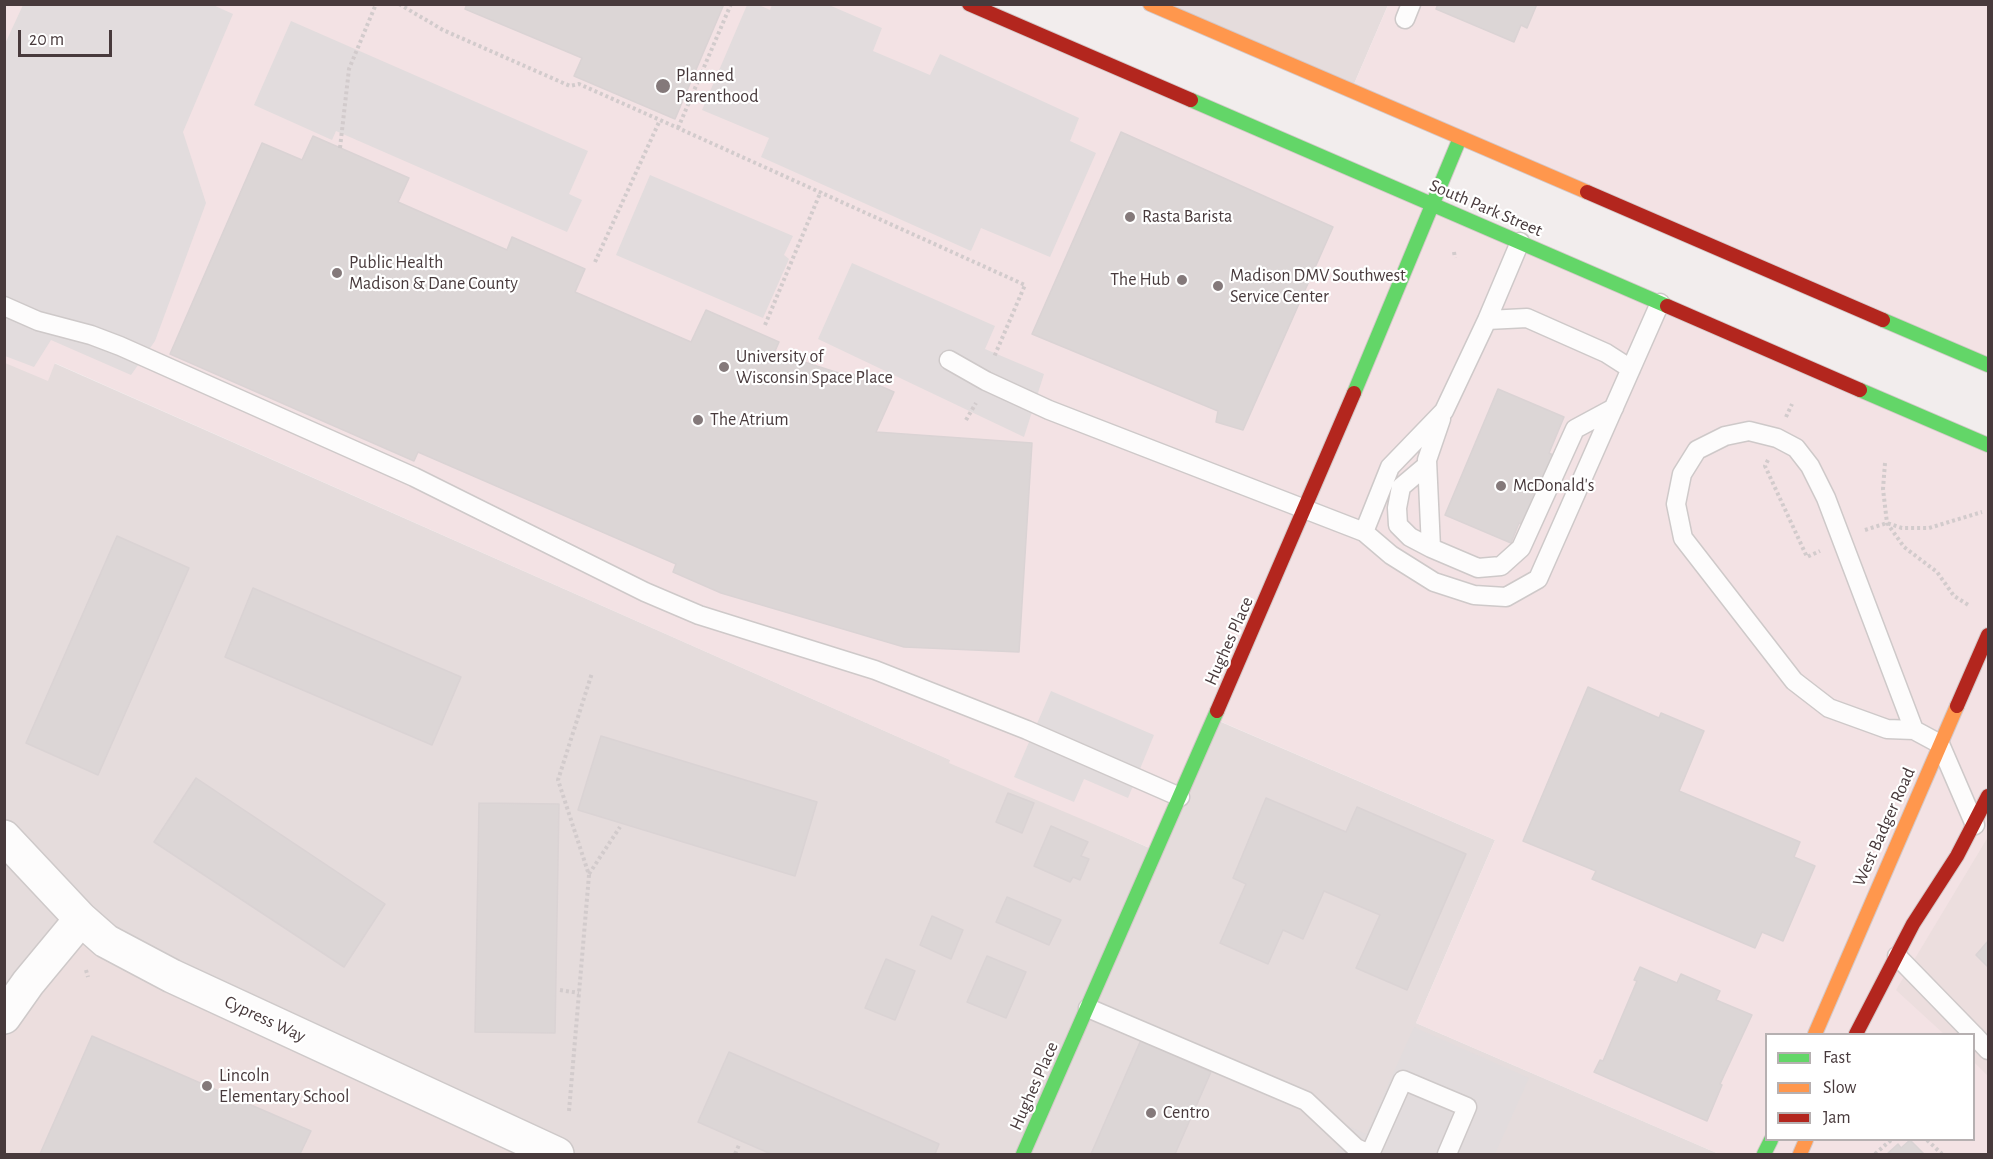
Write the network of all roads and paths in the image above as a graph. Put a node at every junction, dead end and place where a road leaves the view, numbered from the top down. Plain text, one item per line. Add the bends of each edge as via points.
1 (376, 4) edge
2 (399, 4) edge
3 (731, 4) edge
4 (969, 4) edge
5 (1150, 4) edge
6 (1186, 11) edge
7 (660, 120) junction
8 (678, 128) junction
9 (1460, 138) junction
10 (340, 148) dead end
11 (821, 191) junction
12 (1431, 205) junction
13 (1520, 242) junction
14 (595, 262) dead end
15 (1660, 303) junction
16 (4, 306) edge
17 (1487, 320) junction
18 (765, 325) dead end
19 (949, 360) dead end
20 (1989, 365) edge
21 (1631, 369) junction
22 (986, 381) junction
23 (1792, 404) dead end
24 (1614, 408) junction
25 (1444, 411) junction
26 (966, 420) dead end
27 (1777, 438) junction
28 (1989, 446) edge
29 (1885, 463) dead end
30 (1427, 465) junction
31 (1306, 508) junction
32 (1982, 512) dead end
33 (1887, 523) junction
34 (1364, 532) junction
35 (1841, 540) junction
36 (1431, 548) junction
37 (1970, 606) dead end
38 (1989, 635) edge
39 (592, 674) dead end
40 (1914, 730) junction
41 (1940, 744) junction
42 (1989, 796) edge
43 (1180, 797) junction
44 (1975, 825) junction
45 (620, 827) dead end
46 (4, 837) edge
47 (589, 875) junction
48 (81, 919) junction
49 (1897, 956) junction
50 (86, 970) dead end
51 (88, 977) dead end
52 (560, 990) dead end
53 (579, 993) junction
54 (1088, 1008) junction
55 (4, 1017) edge
56 (1816, 1033) edge
57 (1857, 1033) edge
58 (1971, 1033) edge
59 (1975, 1037) edge
60 (1989, 1050) edge
61 (569, 1111) dead end
62 (1771, 1141) edge
63 (1806, 1141) edge
64 (1890, 1141) edge
65 (1928, 1141) edge
66 (739, 1145) dead end
67 (557, 1155) edge
68 (735, 1155) edge
69 (1023, 1155) edge
70 (1370, 1155) edge
71 (1447, 1155) edge
72 (1764, 1155) edge
73 (1800, 1155) edge
74 (1875, 1155) edge
75 (1942, 1155) edge

1 - 10 path via 349,69
2 - 7 path via 443,30 570,86 579,84
3 - 8 path
4 - 12 main road, South Park Street
5 - 6 main road
6 - 9 main road
7 - 8 path
7 - 14 path
8 - 11 path
9 - 12 main road, Hughes Place
9 - 20 main road
11 - 18 path
11 - 22 path via 1025,285
12 - 13 main road, South Park Street
12 - 31 main road, Hughes Place
13 - 15 main road, South Park Street
13 - 17 lane
15 - 21 lane
15 - 28 main road, South Park Street
16 - 43 lane via 131,351 414,477 699,615 875,670 1027,730
17 - 21 lane via 1527,318 1606,353
17 - 25 lane
19 - 22 lane
21 - 24 lane
22 - 26 path
22 - 31 lane via 1049,410
23 - 27 path
24 - 34 lane via 1538,579 1506,597 1474,595 1434,582 1391,555
24 - 36 lane via 1575,429 1521,548 1501,566 1478,568
25 - 30 lane
25 - 34 lane via 1390,467
27 - 35 lane via 1796,448 1810,466
27 - 35 path via 1765,466 1807,557
27 - 40 lane via 1749,431 1725,436 1697,450 1682,474 1676,504 1683,538 1794,681 1829,708 1887,729
29 - 33 path
30 - 36 lane
30 - 36 lane via 1401,487 1397,508 1398,525
31 - 34 lane
31 - 43 main road, Hughes Place
32 - 33 path via 1929,528 1902,528
33 - 35 path
33 - 37 path via 1904,547 1933,568 1954,596
35 - 40 lane
38 - 41 main road, West Badger Road
39 - 47 path via 558,780
40 - 41 lane
41 - 44 lane
41 - 56 main road, West Badger Road
42 - 44 main road
43 - 54 main road, Hughes Place
44 - 49 main road
45 - 47 path
46 - 48 street, Cypress Way
47 - 53 path
48 - 55 street
48 - 67 street, Cypress Way via 106,941 172,976
49 - 57 main road
49 - 58 lane
50 - 51 path
52 - 53 path
53 - 61 path
54 - 69 main road, Hughes Place
54 - 70 lane via 1305,1101 1356,1148
59 - 60 lane
62 - 72 main road
63 - 73 main road
64 - 74 path
65 - 75 path
66 - 68 path
70 - 71 lane via 1403,1080 1467,1107

